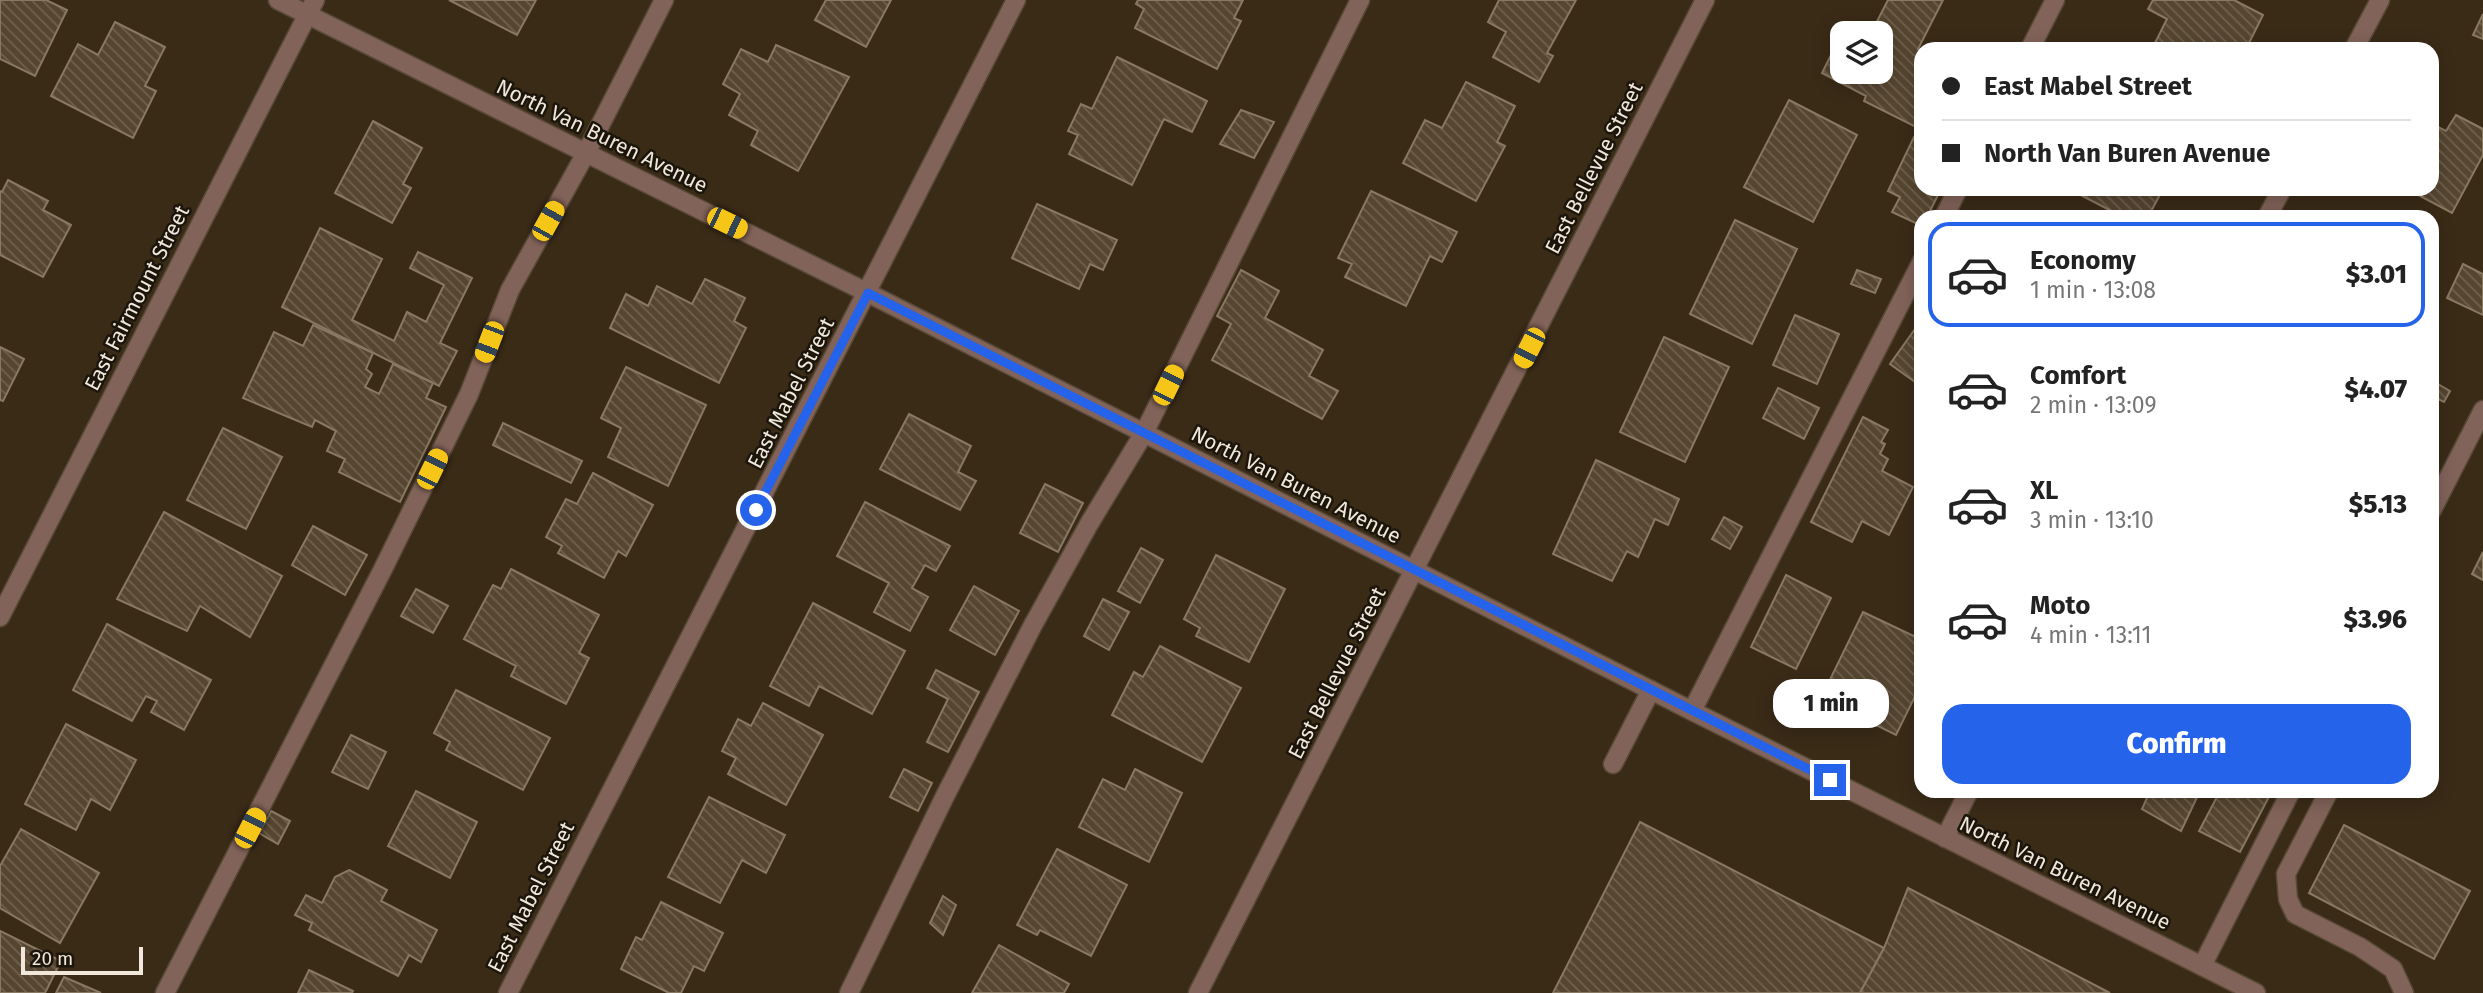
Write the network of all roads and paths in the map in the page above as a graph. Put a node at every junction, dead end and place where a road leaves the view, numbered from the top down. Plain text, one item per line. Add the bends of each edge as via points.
1 (278, 0) edge
2 (664, 0) edge
3 (1016, 0) edge
4 (1360, 0) edge
5 (1705, 0) edge
6 (2055, 0) edge
7 (2380, 0) edge
8 (311, 8) edge
9 (2034, 42) edge
10 (2358, 42) edge
11 (586, 153) junction
12 (1914, 277) edge
13 (868, 293) junction
14 (2483, 410) edge
15 (1144, 433) junction
16 (2439, 496) edge
17 (1415, 571) junction
18 (0, 617) edge
19 (1651, 690) junction
20 (1692, 711) junction
21 (1613, 764) dead end
22 (1965, 798) edge
23 (2287, 798) edge
24 (2325, 798) edge
25 (1945, 838) junction
26 (2202, 966) junction
27 (165, 993) edge
28 (508, 993) edge
29 (849, 993) edge
30 (1198, 993) edge
31 (2256, 993) edge
32 (2404, 993) edge

1 - 8 street, North Van Buren Avenue
2 - 11 street
3 - 13 street, East Mabel Street
4 - 15 street
5 - 17 street, East Bellevue Street
6 - 9 street
7 - 10 street
8 - 11 street, North Van Buren Avenue
8 - 18 street, East Fairmount Street
11 - 13 street, North Van Buren Avenue
11 - 27 street via 510,290 469,394
12 - 20 street
13 - 15 street, North Van Buren Avenue
13 - 28 street, East Mabel Street
14 - 16 street
15 - 17 street, North Van Buren Avenue
15 - 29 street via 1033,625
17 - 19 street, North Van Buren Avenue
17 - 30 street, East Bellevue Street
19 - 20 street, North Van Buren Avenue
19 - 21 street
20 - 25 street, North Van Buren Avenue
22 - 25 street
23 - 26 street
24 - 32 street via 2286,874 2288,899 2295,914 2393,969
25 - 26 street, North Van Buren Avenue
26 - 31 street, North Van Buren Avenue

